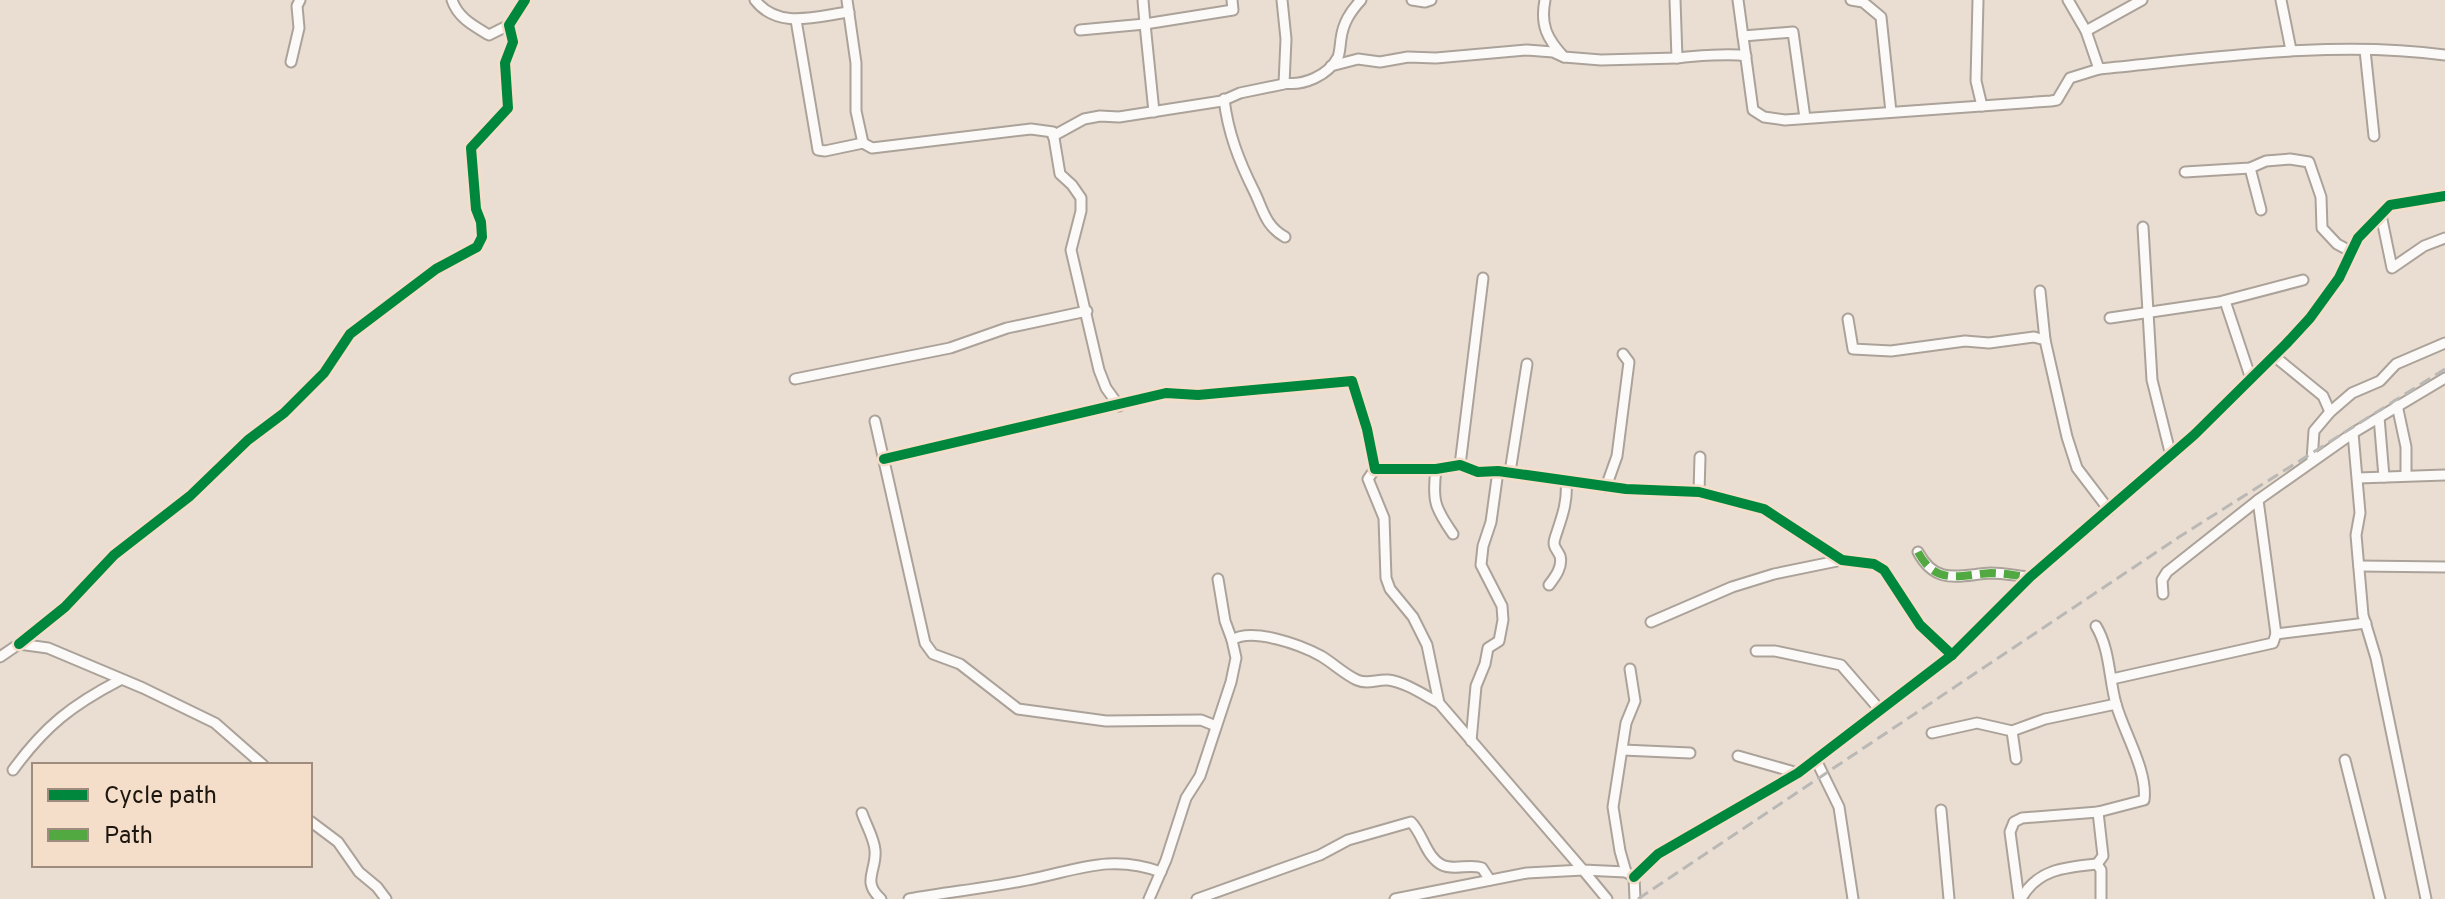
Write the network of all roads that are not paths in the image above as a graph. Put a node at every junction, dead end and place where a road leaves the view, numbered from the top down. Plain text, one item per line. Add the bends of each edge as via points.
1 (300, 0) edge
2 (452, 0) edge
3 (525, 0) edge
4 (755, 0) edge
5 (847, 0) edge
6 (1143, 0) edge
7 (1232, 0) edge
8 (1282, 0) edge
9 (1361, 0) edge
10 (1412, 0) edge
11 (1431, 0) edge
12 (1545, 0) edge
13 (1675, 0) edge
14 (1738, 0) edge
15 (1851, 0) edge
16 (1978, 0) edge
17 (2068, 0) edge
18 (2142, 0) edge
19 (2281, 0) edge
20 (849, 12) junction
21 (796, 20) junction
22 (1145, 24) junction
23 (509, 25) junction
24 (1080, 30) dead end
25 (2086, 31) junction
26 (1743, 36) junction
27 (2291, 50) junction
28 (2365, 50) junction
29 (2445, 55) edge
30 (1746, 56) junction
31 (1564, 57) junction
32 (1677, 58) junction
33 (291, 62) dead end
34 (1331, 66) junction
35 (2099, 69) junction
36 (1284, 83) junction
37 (1224, 99) junction
38 (1982, 106) junction
39 (1154, 112) junction
40 (1891, 112) junction
41 (1805, 118) junction
42 (1053, 136) junction
43 (2374, 136) dead end
44 (863, 143) junction
45 (2250, 168) junction
46 (2185, 172) dead end
47 (2445, 196) edge
48 (2261, 210) dead end
49 (2381, 215) junction
50 (2143, 227) dead end
51 (1285, 237) dead end
52 (2445, 238) edge
53 (2352, 252) junction
54 (1483, 278) dead end
55 (2303, 280) dead end
56 (2040, 291) dead end
57 (2225, 301) junction
58 (1087, 311) junction
59 (2148, 313) junction
60 (2110, 318) dead end
61 (1848, 319) dead end
62 (2045, 340) junction
63 (2445, 343) edge
64 (1623, 354) dead end
65 (2274, 356) junction
66 (1527, 364) dead end
67 (2445, 378) edge
68 (795, 379) dead end
69 (2251, 379) junction
70 (2397, 405) junction
71 (1119, 406) junction
72 (2330, 412) junction
73 (2379, 417) junction
74 (875, 421) dead end
75 (2353, 433) junction
76 (2171, 456) junction
77 (1700, 457) dead end
78 (884, 459) junction
79 (2312, 460) junction
80 (1460, 465) junction
81 (1375, 469) junction
82 (1436, 469) junction
83 (1498, 471) junction
84 (1510, 472) junction
85 (2406, 475) junction
86 (2445, 475) edge
87 (2384, 477) junction
88 (2358, 478) junction
89 (1566, 482) junction
90 (1606, 487) junction
91 (1699, 492) junction
92 (2258, 500) junction
93 (2109, 510) junction
94 (1453, 534) dead end
95 (1918, 552) dead end
96 (1842, 560) junction
97 (2359, 566) junction
98 (2445, 567) edge
99 (2030, 577) junction
100 (1218, 579) dead end
101 (1549, 585) dead end
102 (2163, 594) dead end
103 (1651, 622) dead end
104 (2366, 623) junction
105 (2096, 626) dead end
106 (2276, 634) junction
107 (1232, 640) junction
108 (19, 644) junction
109 (1756, 651) dead end
110 (1952, 655) junction
111 (0, 657) edge
112 (1630, 669) dead end
113 (2112, 679) junction
114 (120, 680) junction
115 (1439, 703) junction
116 (2116, 704) junction
117 (1880, 710) junction
118 (1216, 726) junction
119 (2012, 731) junction
120 (1932, 733) dead end
121 (1471, 741) junction
122 (1623, 750) junction
123 (1690, 753) dead end
124 (1738, 756) dead end
125 (2016, 759) dead end
126 (1816, 760) junction
127 (2345, 760) dead end
128 (261, 763) edge
129 (13, 770) dead end
130 (1798, 773) junction
131 (1941, 810) dead end
132 (2098, 812) junction
133 (862, 813) dead end
134 (312, 822) edge
135 (2097, 864) junction
136 (1583, 870) junction
137 (1161, 872) junction
138 (1630, 874) junction
139 (1490, 880) junction
140 (1412, 897) edge
141 (1600, 897) edge
142 (386, 899) edge
143 (881, 899) edge
144 (909, 899) edge
145 (1149, 899) edge
146 (1197, 899) edge
147 (1395, 899) edge
148 (1635, 899) edge
149 (1853, 899) edge
150 (1949, 899) edge
151 (2020, 899) edge
152 (2101, 899) edge
153 (2380, 899) edge
154 (2426, 899) edge

1 - 33 street
2 - 23 street via 455,10 489,35
3 - 23 street
4 - 21 street via 777,16
5 - 20 street
6 - 22 street
7 - 22 street via 1233,10
8 - 36 street
9 - 34 street via 1346,19 1339,56
10 - 11 street
12 - 31 street via 1546,34
13 - 32 street
14 - 26 street
15 - 40 street via 1863,2 1881,17
16 - 38 street via 1976,81
17 - 25 street
18 - 25 street
19 - 27 street
20 - 21 street
20 - 44 street
21 - 44 street via 818,150
22 - 24 street
22 - 39 street
23 - 108 street via 513,42 505,63 508,108 471,148 482,237 477,247 436,269 350,334 324,373 284,413 114,555 65,607
25 - 35 street
26 - 30 street
26 - 41 street via 1793,32
27 - 28 street
27 - 35 street
28 - 29 street
28 - 43 street
30 - 32 street
30 - 41 street via 1753,110 1764,117
31 - 32 street
31 - 34 street via 1527,50 1380,62 1358,59
34 - 36 street via 1307,81
35 - 38 street via 2070,78 2057,100
36 - 37 street
37 - 39 street
37 - 51 street via 1244,174 1263,217
38 - 40 street
39 - 42 street via 1084,119
40 - 41 street
42 - 44 street via 1031,129 872,148
42 - 58 street via 1060,174 1081,198 1071,250
45 - 46 street
45 - 48 street
45 - 53 street via 2266,161 2309,162 2321,197 2322,228
47 - 49 street via 2390,205
49 - 52 street via 2392,268
49 - 53 street
50 - 59 street
53 - 65 street via 2317,308
54 - 80 street
55 - 57 street
56 - 62 street
57 - 59 street
57 - 69 street
58 - 68 street via 1007,328 950,348
58 - 71 street via 1099,370
59 - 60 street
59 - 76 street via 2152,380
61 - 62 street via 1853,349
62 - 93 street via 2077,468
63 - 72 street via 2396,364 2380,381 2352,393
64 - 90 street via 1629,362 1617,456
65 - 69 street
65 - 72 street via 2323,396
66 - 84 street
67 - 70 street
69 - 76 street
70 - 73 street
70 - 85 street
71 - 78 street
71 - 81 street via 1166,393 1198,395 1352,381
72 - 79 street via 2314,431
73 - 75 street
73 - 87 street
74 - 78 street
75 - 79 street
75 - 88 street
76 - 93 street
77 - 91 street
78 - 118 street via 925,643 933,654 960,664 1018,709 1106,721 1201,720
79 - 92 street
80 - 82 street
80 - 83 street via 1478,472
81 - 82 street
81 - 115 street via 1368,479 1384,518 1386,578 1427,645
82 - 94 street via 1433,495
83 - 84 street
83 - 121 street via 1481,565 1502,606 1503,620 1499,641 1488,648 1476,686
84 - 89 street
85 - 86 street
85 - 87 street
87 - 88 street
88 - 97 street
89 - 90 street
89 - 101 street via 1554,548 1560,556 1559,571
90 - 91 street
91 - 96 street via 1764,509
92 - 102 street via 2167,572
92 - 106 street
93 - 99 street
95 - 99 street via 1933,572 1946,576
96 - 103 street via 1732,587
96 - 110 street via 1884,570 1920,625
97 - 98 street
97 - 104 street
99 - 110 street
100 - 107 street
104 - 106 street
104 - 154 street
105 - 113 street
106 - 113 street via 2273,643
107 - 115 street via 1253,635 1298,644 1357,680 1389,680
107 - 118 street via 1236,658
108 - 111 street
108 - 114 street via 48,648
109 - 117 street via 1841,665
110 - 117 street
112 - 122 street via 1635,701
113 - 116 street
114 - 128 street via 215,723
114 - 129 street via 78,702 42,733
115 - 121 street
116 - 119 street
116 - 132 street via 2137,761 2144,800
117 - 126 street
118 - 137 street
119 - 120 street via 1977,723
119 - 125 street
121 - 136 street
122 - 123 street
122 - 138 street via 1613,807 1620,851
124 - 130 street
126 - 130 street
126 - 149 street via 1839,807
127 - 153 street
130 - 138 street
131 - 150 street
132 - 135 street via 2103,856
132 - 151 street via 2014,822 2010,832
133 - 143 street via 875,846 872,890
134 - 142 street via 338,842
135 - 151 street via 2044,874
135 - 152 street
136 - 138 street
136 - 139 street
136 - 141 street
137 - 144 street via 1086,864
137 - 145 street
138 - 148 street
139 - 140 street
139 - 146 street via 1475,865 1443,866 1411,822 1348,840
140 - 147 street

